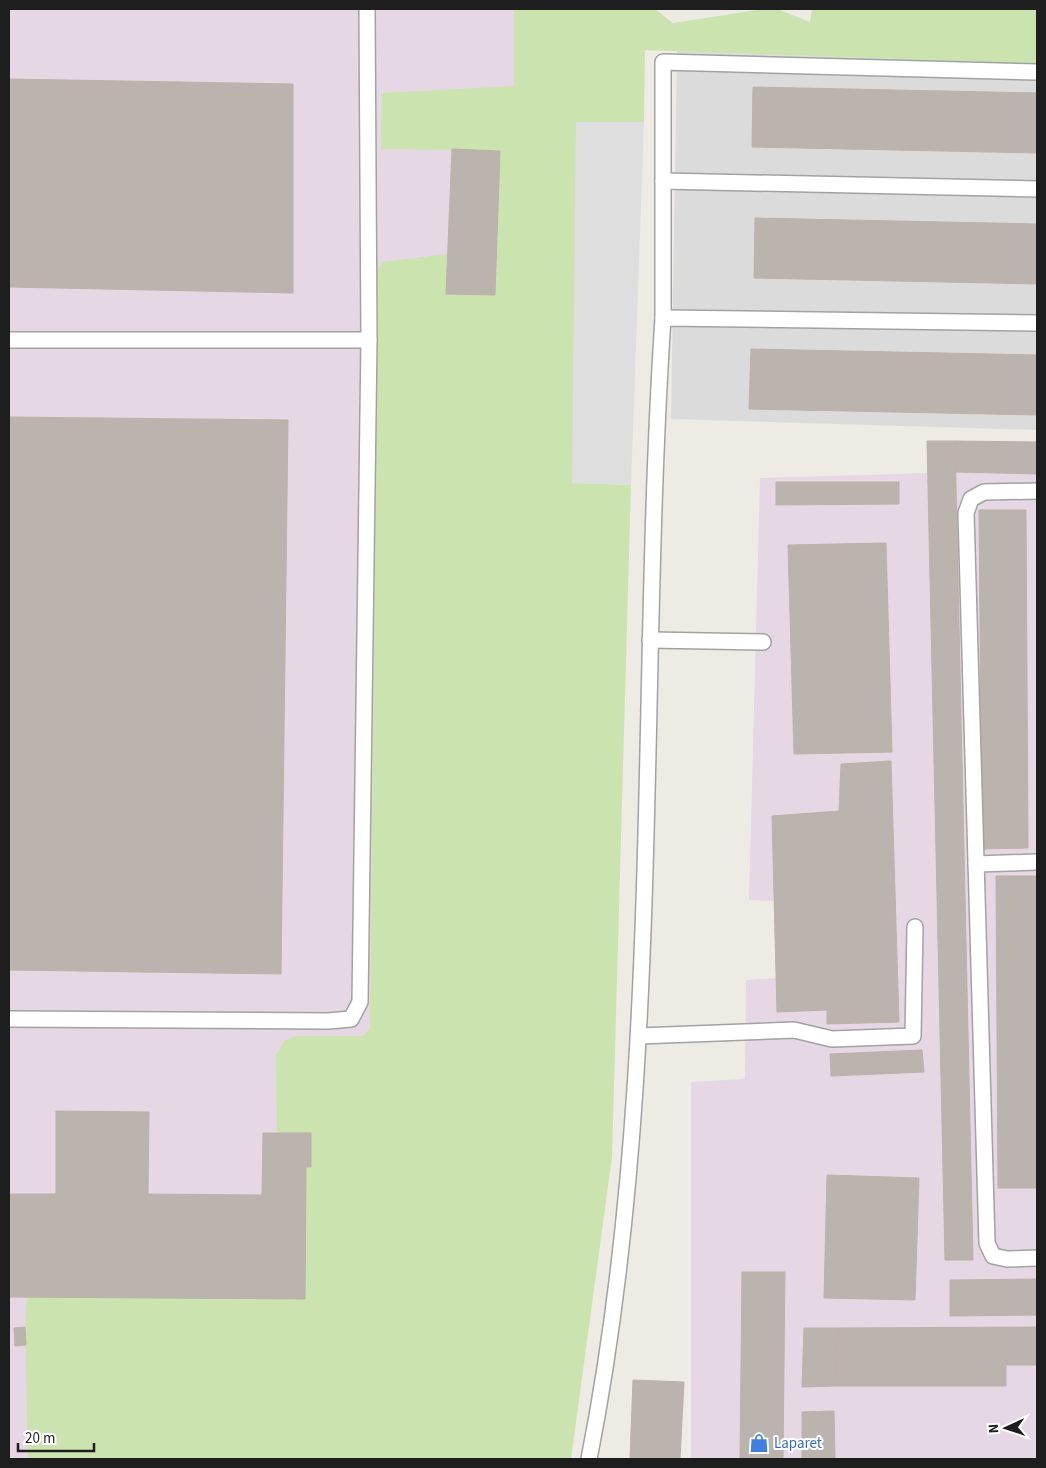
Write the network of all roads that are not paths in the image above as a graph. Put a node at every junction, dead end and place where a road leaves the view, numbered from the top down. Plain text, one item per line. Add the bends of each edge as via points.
1 (367, 9) edge
2 (1037, 72) edge
3 (663, 181) junction
4 (1037, 189) edge
5 (663, 318) junction
6 (1037, 323) edge
7 (9, 340) edge
8 (370, 340) junction
9 (1037, 491) edge
10 (650, 640) junction
11 (762, 642) dead end
12 (1037, 862) edge
13 (976, 864) junction
14 (915, 928) dead end
15 (9, 1018) edge
16 (639, 1036) junction
17 (1037, 1258) edge
18 (589, 1459) edge

1 - 8 lane
2 - 3 lane via 663,62
3 - 4 lane
3 - 5 lane
5 - 6 lane
5 - 10 lane via 657,404
7 - 8 lane
8 - 15 lane via 360,1002 351,1019
9 - 13 lane via 984,492 971,499 966,513
10 - 11 lane
10 - 16 lane
12 - 13 lane
13 - 17 lane via 987,1243 993,1256
14 - 16 lane via 913,1036 832,1039 794,1030
16 - 18 lane via 618,1282

